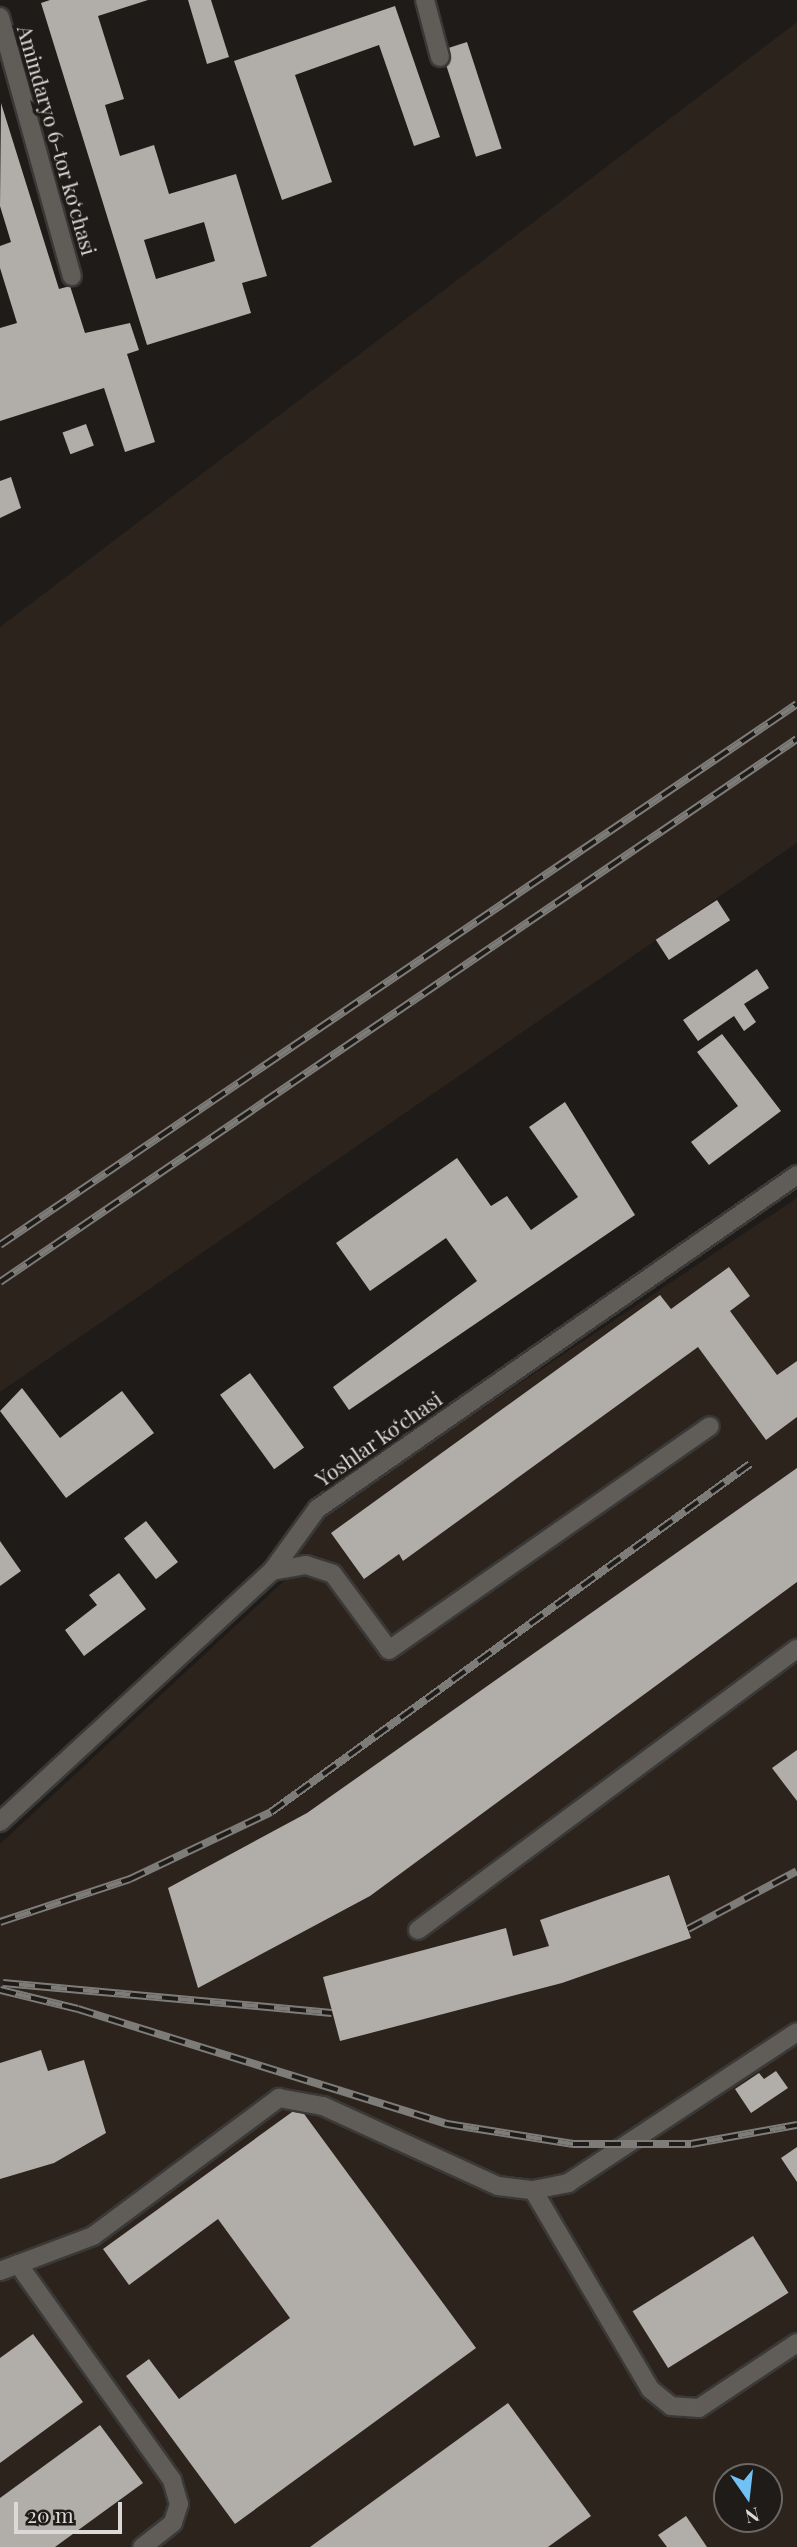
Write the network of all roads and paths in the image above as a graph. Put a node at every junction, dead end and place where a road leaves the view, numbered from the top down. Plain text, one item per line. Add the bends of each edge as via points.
1 (425, 0) edge
2 (0, 17) edge
3 (440, 57) dead end
4 (72, 276) dead end
5 (797, 1175) edge
6 (710, 1426) dead end
7 (272, 1571) junction
8 (797, 1650) edge
9 (0, 1822) edge
10 (418, 1930) dead end
11 (797, 2032) edge
12 (533, 2190) junction
13 (18, 2264) junction
14 (0, 2271) edge
15 (797, 2343) edge
16 (142, 2547) edge

1 - 3 street
2 - 4 street, Amindaryo 6-tor koʻchasi
5 - 7 street, Yoshlar koʻchasi via 317,1508
6 - 7 street via 389,1650 333,1574 306,1565
7 - 9 street, Yoshlar koʻchasi
8 - 10 street
11 - 12 street via 568,2183
12 - 13 street via 498,2186 312,2102 279,2098 93,2236
12 - 15 street via 650,2389 671,2406 699,2408
13 - 14 street
13 - 16 street via 172,2480 179,2504 173,2523

